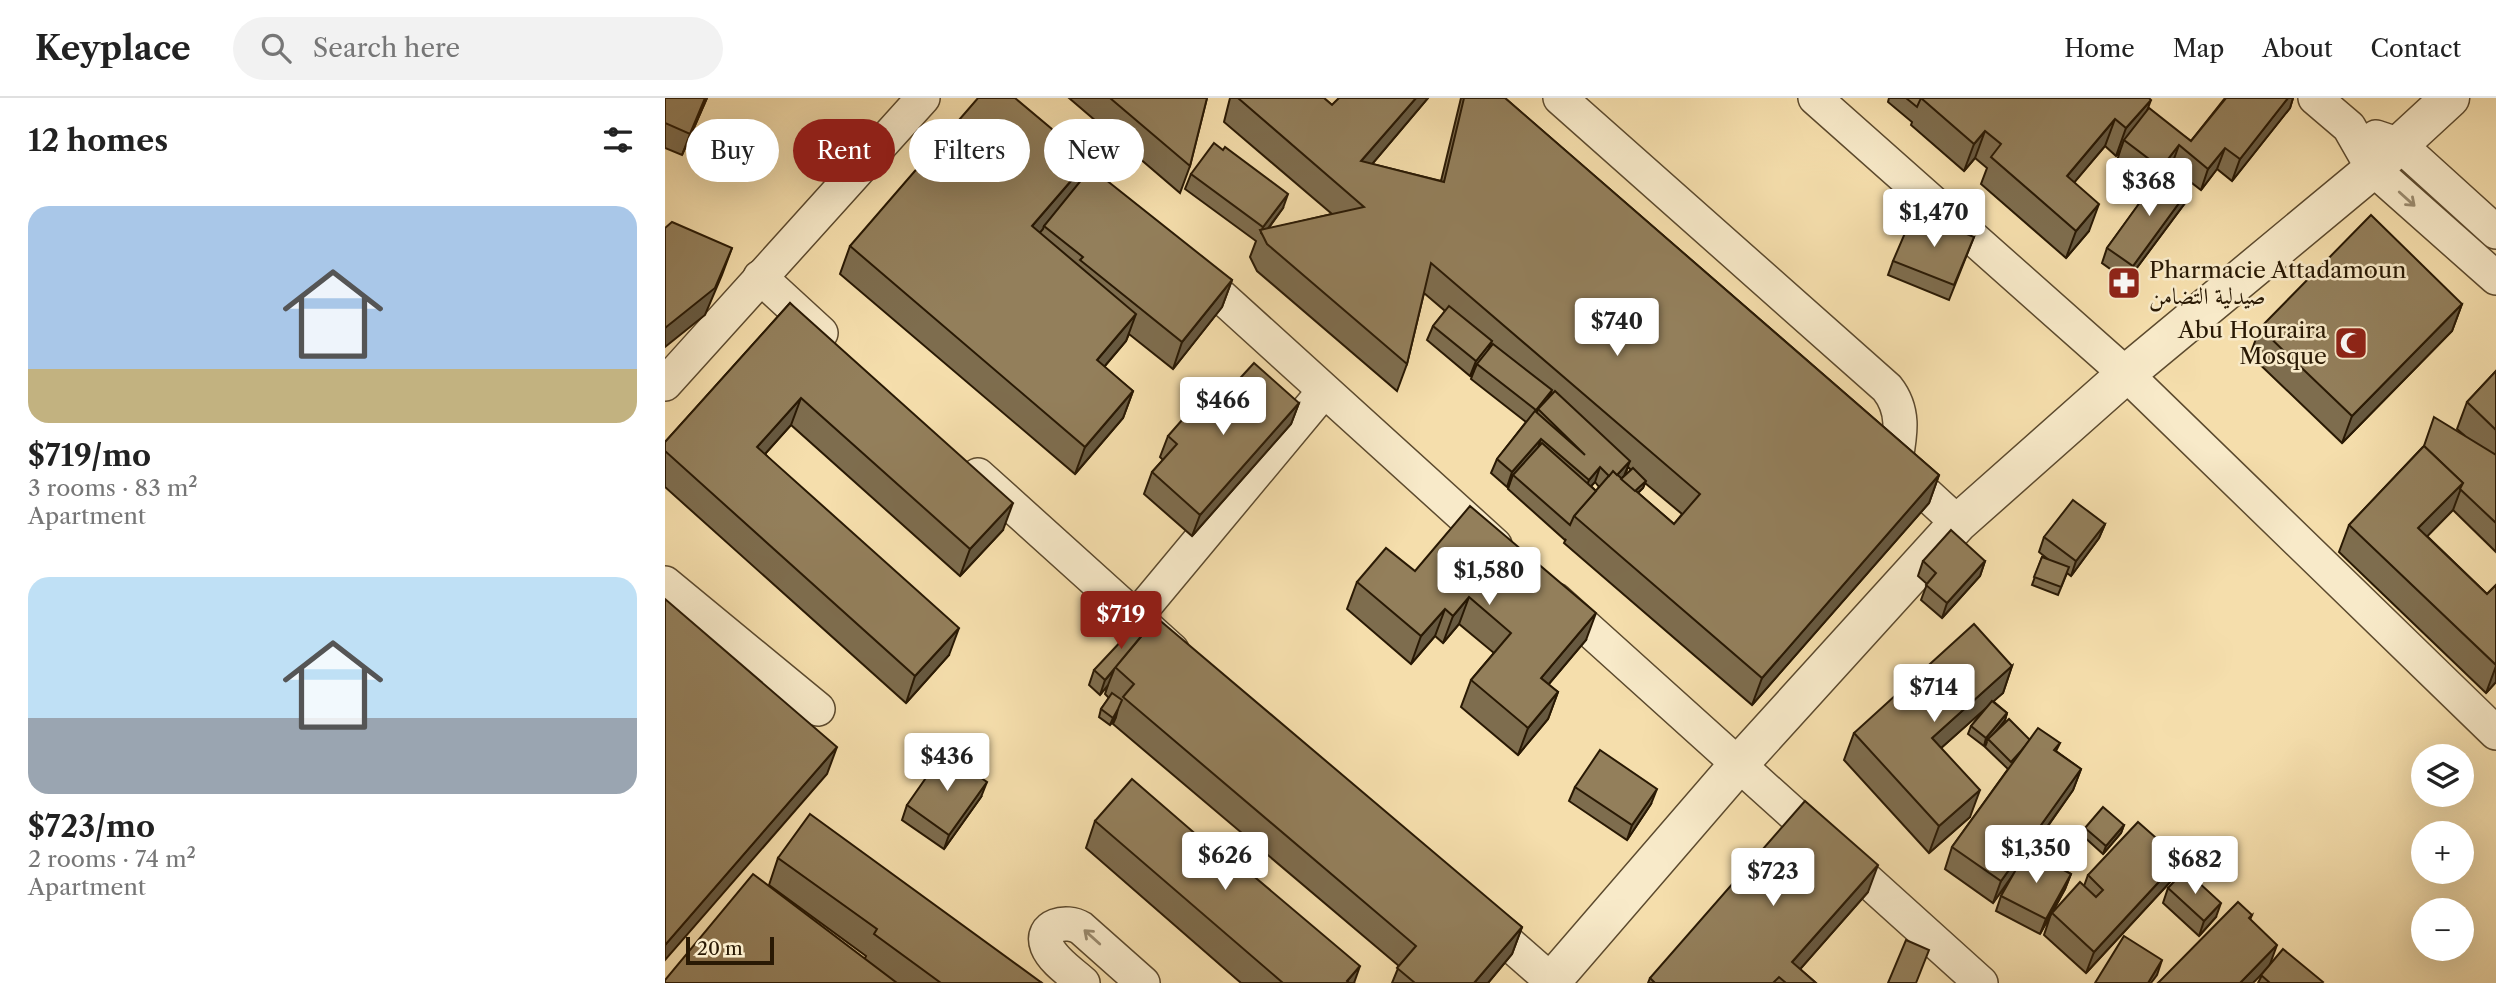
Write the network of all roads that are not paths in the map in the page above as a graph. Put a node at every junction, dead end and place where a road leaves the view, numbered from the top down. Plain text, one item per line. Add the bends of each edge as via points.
1 (923, 98) edge
2 (1560, 98) edge
3 (1815, 98) edge
4 (2315, 98) edge
5 (2450, 98) edge
6 (2387, 157) junction
7 (2496, 232) edge
8 (1174, 254) edge
9 (760, 277) junction
10 (2496, 278) edge
11 (841, 351) edge
12 (2126, 374) junction
13 (665, 384) edge
14 (1324, 391) junction
15 (1864, 437) edge
16 (952, 452) edge
17 (1895, 465) junction
18 (1958, 523) junction
19 (665, 583) edge
20 (1135, 618) junction
21 (1198, 672) edge
22 (818, 709) dead end
23 (2496, 733) edge
24 (1739, 764) junction
25 (1458, 899) edge
26 (1552, 982) edge
27 (1083, 983) edge
28 (1143, 983) edge
29 (1980, 983) edge

1 - 9 street
2 - 17 street via 1887,387 1901,418
3 - 12 street
4 - 6 street
5 - 6 street
6 - 7 street
6 -> 10 street
6 - 12 street
8 - 14 street
9 - 11 street
9 - 13 street
12 - 18 street
12 - 23 street
14 - 20 street
14 - 24 street
15 - 17 street
16 - 20 street
17 - 18 street
18 - 24 street
19 - 22 street
20 - 21 street
24 - 26 street
24 - 29 street
25 - 26 street
28 -> 27 street via 1081,928 1063,922 1050,930 1047,946

